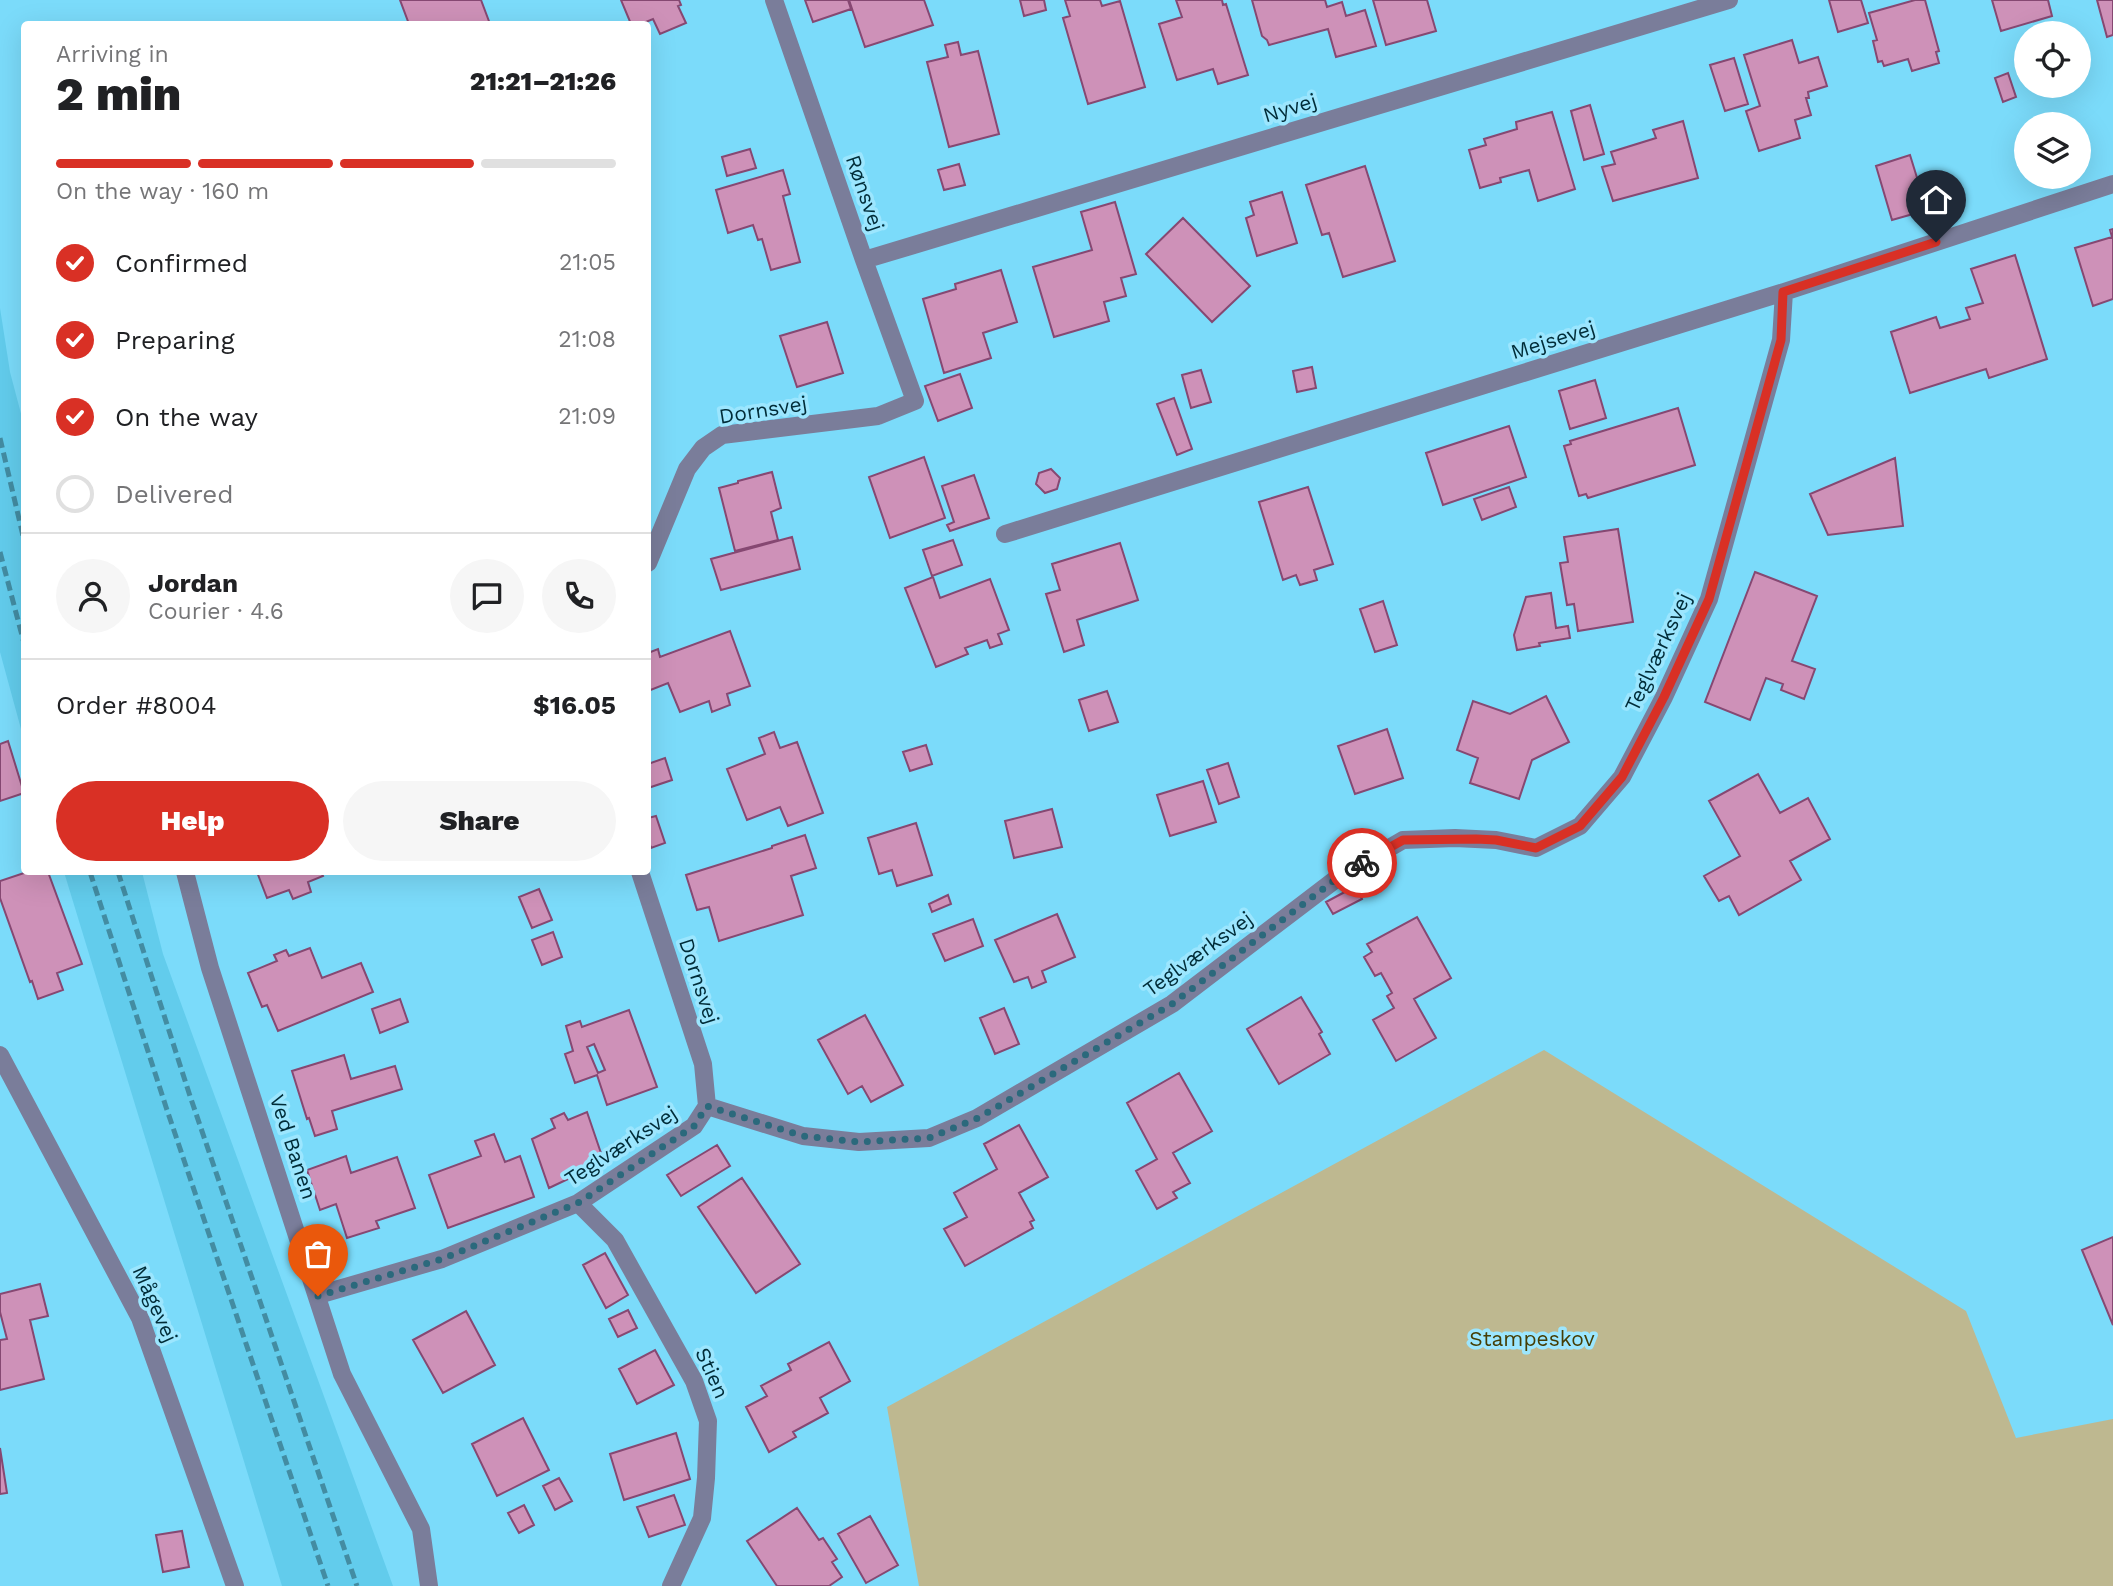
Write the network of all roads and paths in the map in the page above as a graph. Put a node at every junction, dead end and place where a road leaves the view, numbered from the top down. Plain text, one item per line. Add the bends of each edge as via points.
1 (774, 0) edge
2 (1729, 0) edge
3 (2113, 184) edge
4 (864, 260) junction
5 (1783, 292) junction
6 (915, 401) joint
7 (1006, 534) dead end
8 (651, 556) edge
9 (186, 875) edge
10 (641, 875) edge
11 (0, 1055) edge
12 (707, 1106) junction
13 (578, 1203) junction
14 (318, 1296) junction
15 (235, 1586) edge
16 (429, 1586) edge
17 (671, 1586) edge

1 - 4 street, Rønsvej
2 - 4 street, Nyvej
3 - 5 street, Mejsevej
4 - 6 street, Rønsvej
5 - 7 street, Mejsevej
5 - 12 street, Teglværksvej via 1781,340 1709,599 1622,777 1580,826 1536,848 1496,840 1403,840 1336,879 1172,1004 978,1118 929,1138 859,1142 803,1136
6 - 8 street, Dornsvej via 878,416 722,435 703,448 687,469
9 - 14 street, Ved Banen via 211,968
10 - 12 street, Dornsvej via 703,1064
11 - 15 street, Mågevej via 140,1318
12 - 13 street, Teglværksvej via 694,1126
13 - 14 street, Teglværksvej via 442,1259
13 - 17 street, Stien via 615,1240 694,1381 708,1421 702,1518
14 - 16 street, Ved Banen via 342,1374 421,1530

